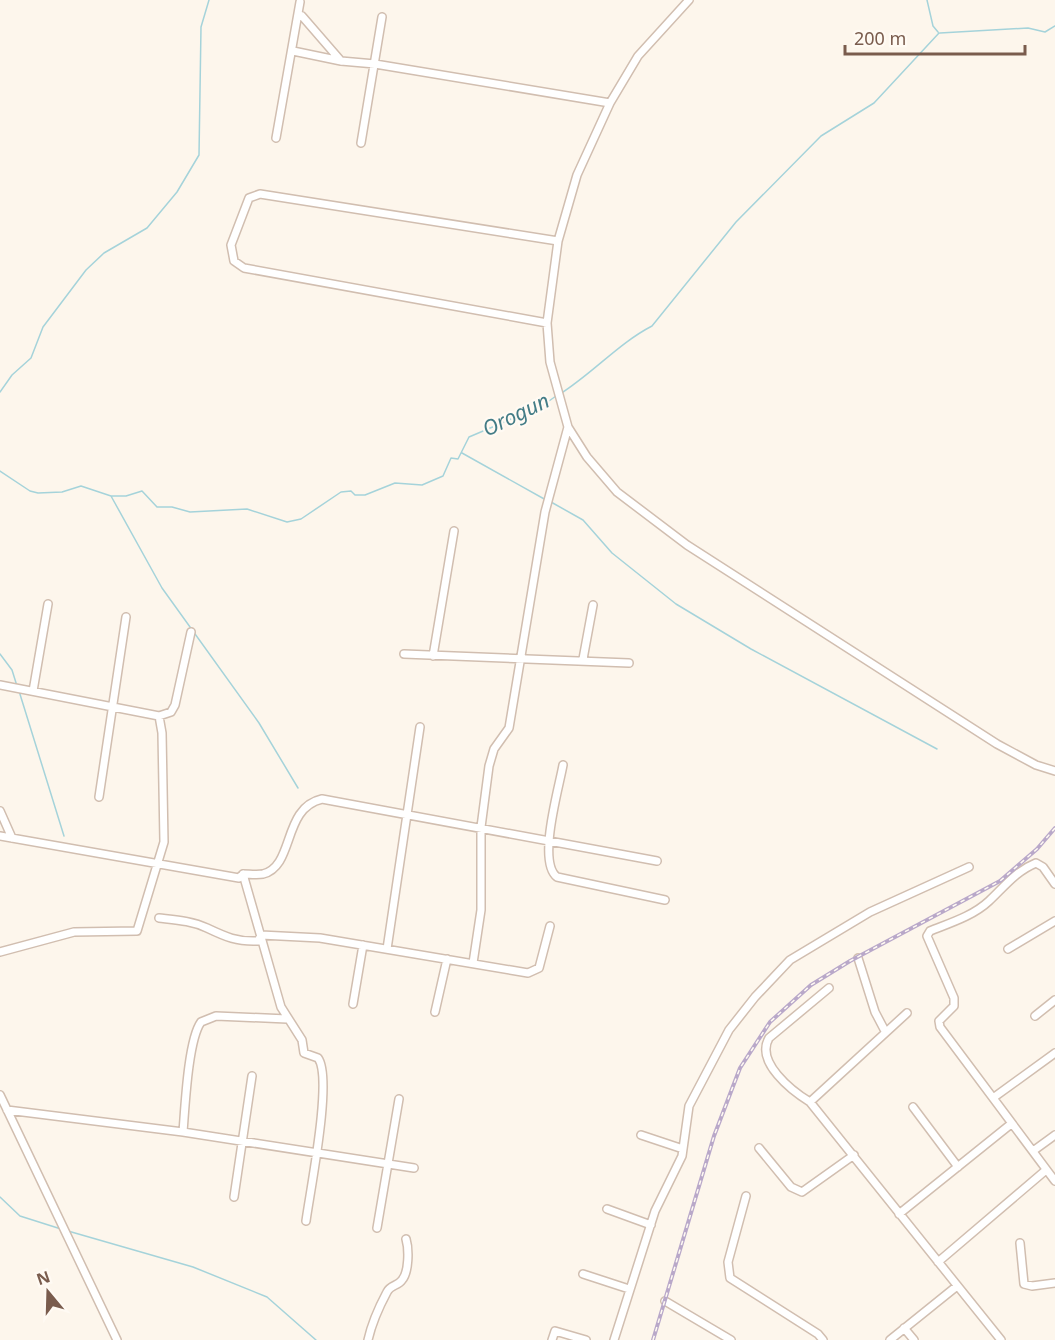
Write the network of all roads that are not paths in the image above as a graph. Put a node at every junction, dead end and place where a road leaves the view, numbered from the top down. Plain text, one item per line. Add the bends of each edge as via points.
1 (689, 0) edge
2 (300, 2) dead end
3 (302, 16) dead end
4 (382, 17) dead end
5 (293, 51) junction
6 (341, 61) junction
7 (375, 64) junction
8 (610, 103) junction
9 (276, 138) dead end
10 (361, 143) dead end
11 (558, 241) junction
12 (547, 323) junction
13 (568, 428) junction
14 (454, 531) dead end
15 (48, 604) dead end
16 (593, 604) dead end
17 (126, 617) dead end
18 (191, 632) dead end
19 (404, 654) dead end
20 (433, 656) junction
21 (521, 659) junction
22 (583, 659) junction
23 (629, 663) dead end
24 (0, 685) edge
25 (33, 691) junction
26 (111, 707) junction
27 (159, 716) junction
28 (420, 727) dead end
29 (563, 765) dead end
30 (1055, 771) edge
31 (99, 797) dead end
32 (0, 811) edge
33 (406, 814) junction
34 (481, 827) junction
35 (0, 836) edge
36 (12, 838) junction
37 (549, 839) junction
38 (657, 861) dead end
39 (158, 864) junction
40 (969, 867) dead end
41 (243, 874) junction
42 (1054, 881) edge
43 (665, 900) dead end
44 (159, 918) dead end
45 (1055, 921) edge
46 (550, 926) dead end
47 (261, 935) junction
48 (363, 945) junction
49 (387, 949) junction
50 (1008, 950) dead end
51 (0, 952) edge
52 (447, 958) junction
53 (858, 958) dead end
54 (473, 963) junction
55 (829, 988) dead end
56 (1055, 1000) edge
57 (353, 1004) dead end
58 (435, 1012) dead end
59 (907, 1013) dead end
60 (1035, 1016) dead end
61 (287, 1019) junction
62 (885, 1031) junction
63 (1055, 1053) edge
64 (252, 1076) dead end
65 (0, 1095) edge
66 (993, 1098) junction
67 (399, 1099) dead end
68 (810, 1102) junction
69 (913, 1107) dead end
70 (7, 1110) junction
71 (1011, 1124) junction
72 (183, 1132) junction
73 (641, 1135) dead end
74 (1055, 1135) edge
75 (242, 1141) junction
76 (759, 1148) dead end
77 (683, 1149) junction
78 (1033, 1151) junction
79 (315, 1152) junction
80 (854, 1155) junction
81 (388, 1164) junction
82 (958, 1167) junction
83 (414, 1168) dead end
84 (1046, 1170) junction
85 (1055, 1181) edge
86 (746, 1196) dead end
87 (234, 1197) dead end
88 (607, 1209) dead end
89 (899, 1214) junction
90 (306, 1221) dead end
91 (651, 1225) junction
92 (377, 1228) dead end
93 (406, 1239) dead end
94 (1020, 1243) dead end
95 (938, 1262) junction
96 (583, 1274) dead end
97 (1055, 1282) edge
98 (957, 1286) junction
99 (629, 1289) junction
100 (666, 1301) dead end
101 (904, 1328) junction
102 (117, 1340) edge
103 (368, 1340) edge
104 (552, 1340) edge
105 (586, 1340) edge
106 (614, 1340) edge
107 (731, 1340) edge
108 (823, 1340) edge
109 (890, 1340) edge
110 (914, 1340) edge
111 (1001, 1340) edge

1 - 8 street via 638,56
2 - 5 street
3 - 6 street
4 - 7 street
5 - 6 street
5 - 9 street
6 - 7 street
7 - 8 street
7 - 10 street
8 - 11 street via 577,175
11 - 12 street
11 - 12 street via 260,194 249,198 231,245 234,261 244,268
12 - 13 street via 550,362
13 - 21 street via 545,512
13 - 30 street via 617,492 687,545 997,744
14 - 20 street
15 - 25 street
16 - 22 street
17 - 26 street
18 - 27 street via 175,705 171,712
19 - 20 street
20 - 21 street
21 - 22 street
21 - 34 street via 509,728 494,749 489,766
22 - 23 street
24 - 25 street
25 - 26 street
26 - 27 street
26 - 31 street
27 - 39 street via 165,825
28 - 33 street
29 - 37 street
32 - 36 street
33 - 34 street
33 - 41 street via 322,799 312,801 301,811 280,858 270,870
33 - 49 street
34 - 37 street
34 - 54 street via 481,910
35 - 36 street
36 - 39 street
37 - 38 street
37 - 43 street via 549,864 557,876
39 - 41 street via 239,878
39 - 51 street via 137,931 74,932
40 - 77 street via 870,912 779,970 729,1030 704,1076 686,1118
41 - 47 street
42 - 66 street via 1043,867 1036,863 1028,866 1000,887 989,901 927,936 954,998 954,1006 938,1024
44 - 47 street via 207,928 228,940 258,941
45 - 50 street
46 - 54 street via 543,962 534,972
47 - 48 street
47 - 61 street
48 - 49 street
48 - 57 street
49 - 52 street
52 - 54 street
52 - 58 street
53 - 62 street via 874,1012
55 - 68 street via 769,1038 766,1045 782,1080
56 - 60 street
59 - 62 street
61 - 72 street via 216,1017 201,1022 195,1034
61 - 79 street via 302,1040 304,1053 318,1058 322,1066 324,1090
62 - 68 street
63 - 66 street
64 - 75 street
65 - 70 street
66 - 71 street
67 - 81 street
68 - 80 street
69 - 82 street
70 - 72 street
70 - 102 street
71 - 78 street
71 - 82 street
72 - 75 street
73 - 77 street
74 - 78 street
75 - 79 street
75 - 87 street
76 - 80 street via 791,1187 802,1192
77 - 91 street
78 - 84 street
79 - 81 street
79 - 90 street
80 - 89 street
81 - 83 street
81 - 92 street
82 - 89 street
84 - 85 street
84 - 95 street
86 - 108 street via 728,1262 730,1278
88 - 91 street
89 - 95 street
91 - 99 street
93 - 103 street via 409,1248 405,1275 387,1290
94 - 97 street via 1024,1284
95 - 98 street
96 - 99 street
98 - 101 street
98 - 111 street
99 - 106 street
100 - 107 street
101 - 109 street
101 - 110 street
104 - 105 street via 555,1331

